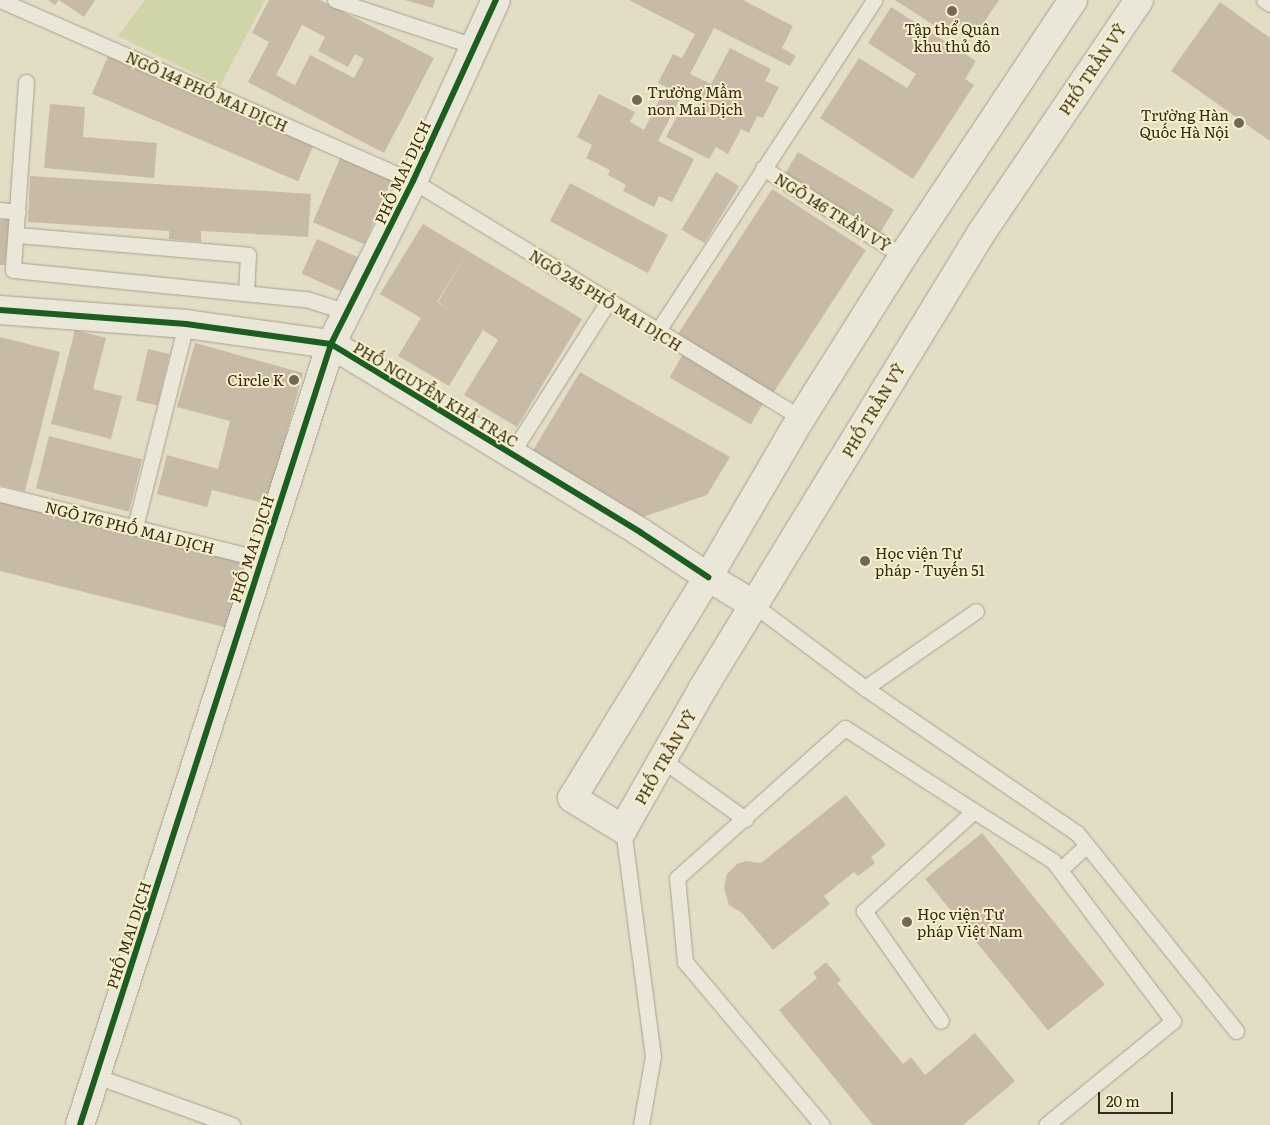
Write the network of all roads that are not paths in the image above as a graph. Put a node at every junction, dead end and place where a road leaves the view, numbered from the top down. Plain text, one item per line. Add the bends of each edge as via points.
1 (0, 0) edge
2 (335, 0) edge
3 (496, 0) edge
4 (1073, 0) edge
5 (1139, 0) edge
6 (1264, 0) edge
7 (872, 1) edge
8 (1270, 4) edge
9 (474, 46) junction
10 (26, 82) dead end
11 (763, 168) junction
12 (413, 181) junction
13 (0, 210) edge
14 (18, 212) junction
15 (16, 235) junction
16 (903, 256) junction
17 (246, 292) junction
18 (608, 302) junction
19 (0, 310) edge
20 (347, 312) junction
21 (186, 324) junction
22 (657, 332) junction
23 (331, 344) junction
24 (801, 418) junction
25 (511, 454) junction
26 (0, 494) edge
27 (135, 527) junction
28 (261, 559) junction
29 (708, 577) junction
30 (754, 605) junction
31 (976, 611) dead end
32 (865, 688) junction
33 (664, 761) junction
34 (974, 811) junction
35 (745, 819) junction
36 (623, 830) junction
37 (1086, 846) junction
38 (1060, 870) junction
39 (942, 1021) dead end
40 (1236, 1031) dead end
41 (96, 1076) junction
42 (80, 1125) edge
43 (232, 1125) edge
44 (641, 1125) edge
45 (822, 1125) edge
46 (1046, 1125) edge

1 - 12 lane, NGÕ 144 PHỐ MAI DỊCH
2 - 9 lane
3 - 9 main road, PHỐ MAI DỊCH
4 - 16 main road
5 - 30 main road, PHỐ TRẦN VỸ via 982,232
6 - 8 lane
7 - 11 lane
9 - 12 main road, PHỐ MAI DỊCH
10 - 14 lane
11 - 16 lane, NGÕ 146 TRẦN VỸ
11 - 22 lane
12 - 18 lane, NGÕ 245 PHỐ MAI DỊCH
12 - 20 main road, PHỐ MAI DỊCH
13 - 14 lane
14 - 15 lane
15 - 17 lane via 248,256
15 - 17 lane via 13,270
16 - 24 main road
17 - 20 lane via 306,299
18 - 22 lane, NGÕ 245 PHỐ MAI DỊCH
18 - 25 lane
19 - 21 main road, PHỐ NGUYỄN KHẢ TRẠC
20 - 23 main road, PHỐ MAI DỊCH
21 - 23 main road, PHỐ NGUYỄN KHẢ TRẠC
21 - 27 lane
22 - 24 lane, NGÕ 245 PHỐ MAI DỊCH
23 - 25 main road, PHỐ NGUYỄN KHẢ TRẠC
23 - 28 main road, PHỐ MAI DỊCH
24 - 29 main road
25 - 29 main road, PHỐ NGUYỄN KHẢ TRẠC
26 - 27 lane, NGÕ 176 PHỐ MAI DỊCH
27 - 28 lane, NGÕ 176 PHỐ MAI DỊCH
28 - 41 main road, PHỐ MAI DỊCH
29 - 30 main road, PHỐ NGUYỄN KHẢ TRẠC
29 - 36 main road via 572,798
30 - 32 lane
30 - 33 main road, PHỐ TRẦN VỸ
31 - 32 lane
32 - 37 lane via 1077,833
33 - 35 lane
33 - 36 main road, PHỐ TRẦN VỸ
34 - 35 lane via 845,728
34 - 38 lane via 1053,861
34 - 39 lane via 864,911
35 - 45 lane via 677,878 686,962
36 - 44 lane via 652,1056
37 - 38 lane
37 - 40 lane
38 - 46 lane via 1173,1021
41 - 42 main road, PHỐ MAI DỊCH
41 - 43 lane

